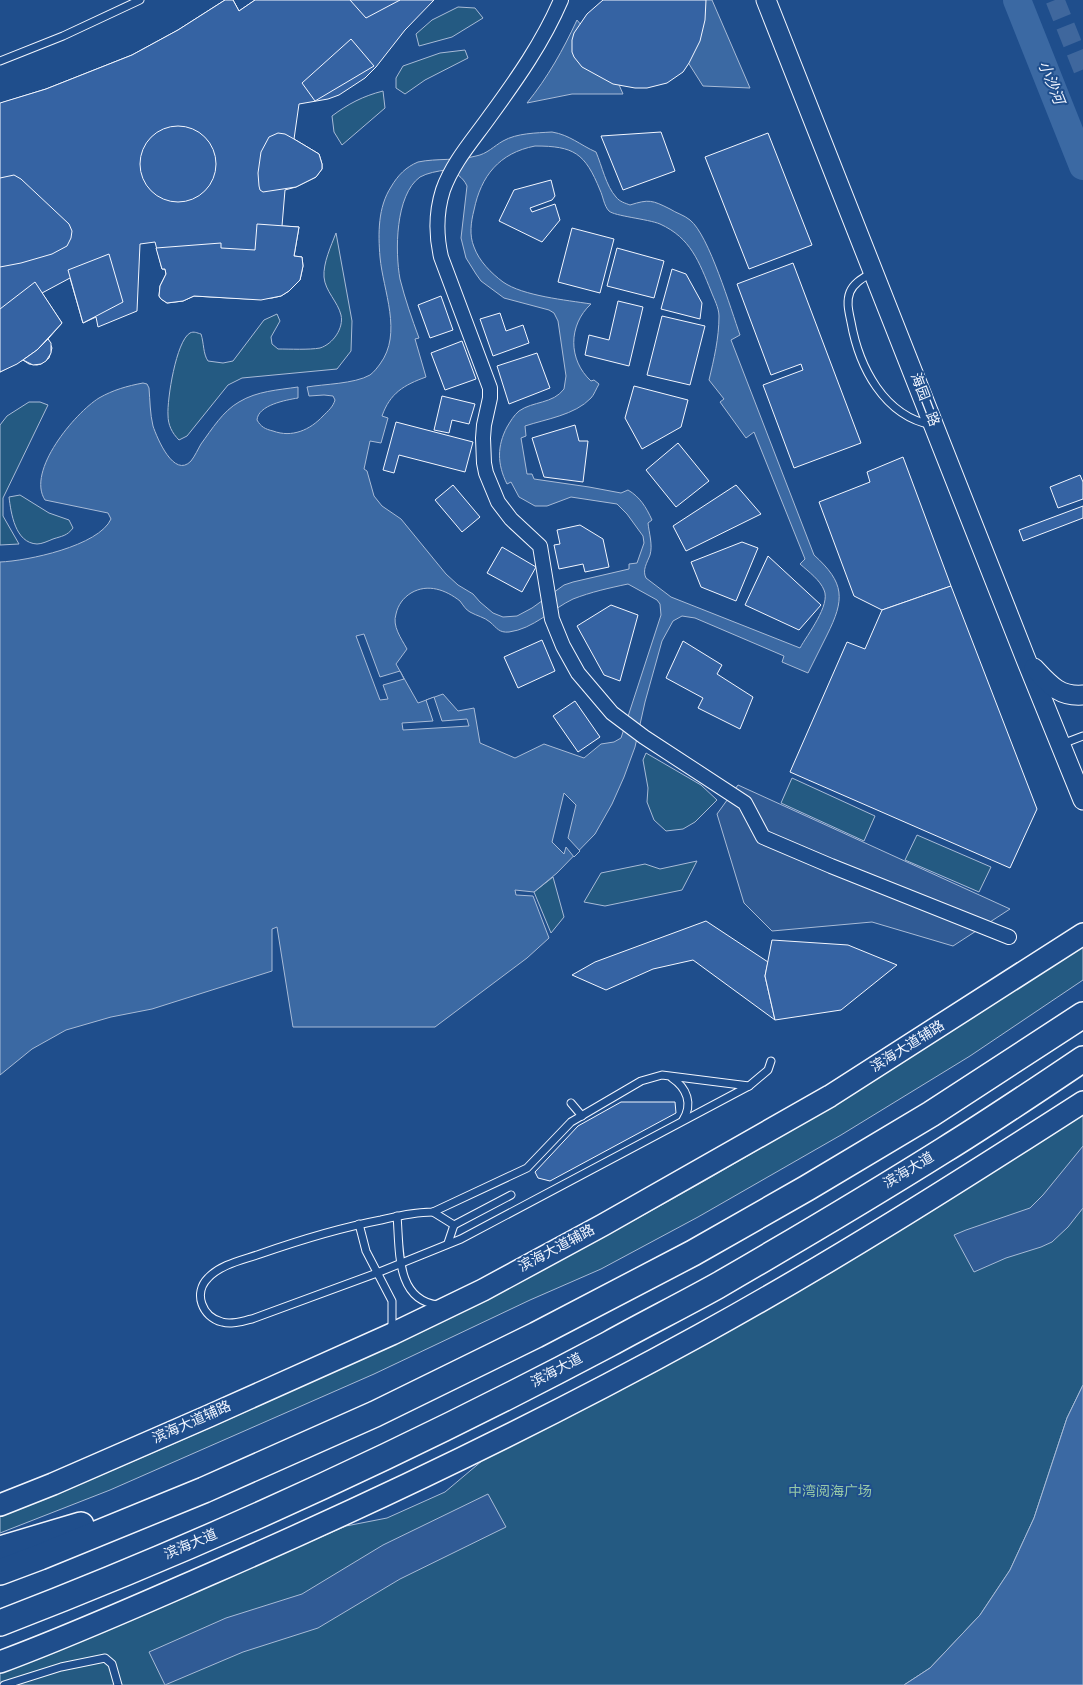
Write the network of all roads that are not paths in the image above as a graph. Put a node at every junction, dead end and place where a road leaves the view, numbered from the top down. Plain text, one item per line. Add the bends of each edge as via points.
1 (140, 0) edge
2 (561, 0) edge
3 (766, 0) edge
4 (0, 61) edge
5 (873, 272) junction
6 (934, 425) junction
7 (1025, 657) junction
8 (1083, 695) edge
9 (1083, 736) edge
10 (1061, 745) junction
11 (1083, 800) edge
12 (1083, 934) edge
13 (1009, 937) dead end
14 (1083, 1014) edge
15 (1083, 1059) edge
16 (772, 1061) dead end
17 (670, 1076) junction
18 (748, 1086) junction
19 (571, 1102) dead end
20 (1083, 1102) edge
21 (582, 1116) junction
22 (683, 1120) junction
23 (511, 1195) dead end
24 (433, 1212) junction
25 (397, 1216) junction
26 (359, 1224) junction
27 (454, 1225) junction
28 (448, 1243) junction
29 (401, 1263) junction
30 (377, 1272) junction
31 (451, 1306) junction
32 (392, 1334) junction
33 (204, 1490) junction
34 (0, 1505) edge
35 (0, 1549) edge
36 (0, 1572) edge
37 (0, 1623) edge
38 (0, 1662) edge
39 (4, 1685) edge
40 (118, 1685) edge

1 - 4 lane
2 - 13 street via 530,59 453,168 443,190 437,222 440,258 490,388 483,438 486,473 498,502 540,546 552,619 563,646 578,673 612,713 745,803 764,836 830,866
3 - 5 street, 海园二路
5 - 6 street, 海园二路
5 - 6 lane via 858,281 850,291 848,305 854,338 865,370 889,403 905,416
6 - 7 street, 海园二路
7 - 8 street via 1063,694
7 - 10 street, 海园二路
9 - 10 lane
10 - 11 street, 海园二路
12 - 31 main road, 滨海大道辅路 via 830,1096 603,1225
14 - 33 highway via 931,1114 693,1253 375,1414
15 - 37 highway, 滨海大道 via 946,1149 826,1221 716,1286 554,1373 392,1455 226,1531
16 - 18 lane via 768,1070
17 - 18 lane
17 - 21 lane via 641,1081
17 - 22 lane via 688,1097 688,1112
18 - 22 lane
19 - 21 lane
20 - 38 main road via 845,1251 701,1334 535,1423 282,1543
21 - 24 lane via 571,1122 527,1168
22 - 28 lane
23 - 27 lane
24 - 25 lane
24 - 27 lane
25 - 26 lane
25 - 29 lane
26 - 30 lane via 366,1251
26 - 30 lane via 297,1241 224,1267 208,1278 201,1291 201,1304 214,1319 236,1323
27 - 28 lane
28 - 29 lane
29 - 30 lane
29 - 31 lane via 415,1296 429,1303
30 - 32 lane via 392,1301
31 - 32 main road, 滨海大道辅路
32 - 34 main road, 滨海大道辅路
33 - 35 highway
33 - 36 highway
39 - 40 lane via 61,1667 105,1658 112,1664

